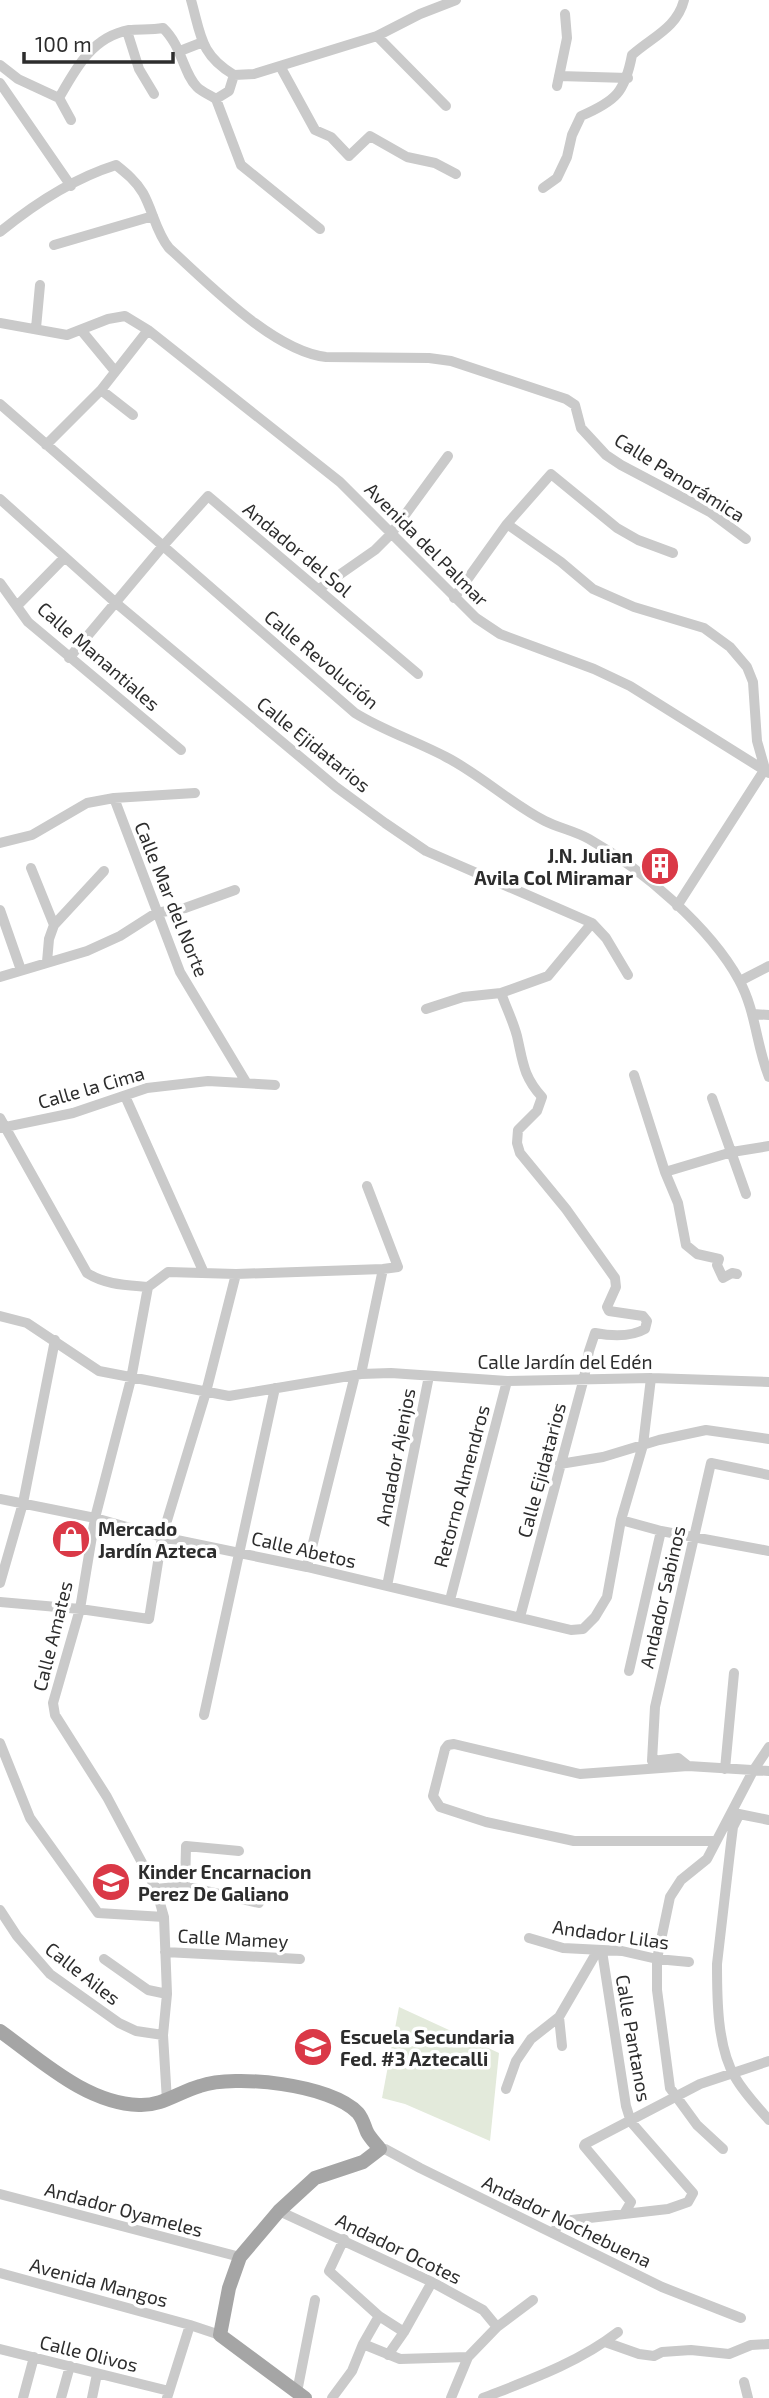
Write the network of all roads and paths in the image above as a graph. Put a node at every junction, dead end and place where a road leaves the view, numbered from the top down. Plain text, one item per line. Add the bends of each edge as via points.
1 (191, 0) edge
2 (456, 0) edge
3 (684, 0) edge
4 (565, 14) dead end
5 (127, 31) junction
6 (377, 36) junction
7 (203, 42) junction
8 (180, 51) junction
9 (0, 65) edge
10 (280, 66) junction
11 (234, 75) junction
12 (628, 78) junction
13 (0, 83) edge
14 (154, 94) dead end
15 (59, 98) junction
16 (216, 99) junction
17 (446, 106) dead end
18 (71, 120) dead end
19 (456, 174) dead end
20 (71, 186) junction
21 (543, 188) dead end
22 (153, 216) junction
23 (320, 229) dead end
24 (0, 232) edge
25 (54, 245) dead end
26 (40, 285) dead end
27 (0, 323) edge
28 (36, 328) junction
29 (81, 330) junction
30 (148, 330) junction
31 (114, 370) junction
32 (101, 390) junction
33 (0, 404) edge
34 (133, 415) dead end
35 (46, 445) junction
36 (448, 456) dead end
37 (0, 499) edge
38 (507, 524) junction
39 (391, 534) junction
40 (746, 539) dead end
41 (162, 547) junction
42 (673, 553) dead end
43 (64, 558) junction
44 (0, 583) edge
45 (319, 589) junction
46 (454, 598) junction
47 (116, 603) junction
48 (17, 606) junction
49 (69, 658) junction
50 (418, 674) dead end
51 (181, 750) dead end
52 (767, 771) edge
53 (195, 793) dead end
54 (114, 798) junction
55 (0, 843) edge
56 (32, 868) dead end
57 (104, 871) dead end
58 (235, 890) dead end
59 (677, 906) junction
60 (0, 909) edge
61 (156, 913) junction
62 (592, 923) junction
63 (54, 925) junction
64 (47, 962) junction
65 (769, 966) edge
66 (21, 970) junction
67 (628, 975) dead end
68 (0, 977) edge
69 (740, 981) junction
70 (501, 993) junction
71 (426, 1009) dead end
72 (753, 1014) junction
73 (769, 1015) edge
74 (635, 1075) dead end
75 (769, 1077) edge
76 (246, 1082) junction
77 (275, 1085) dead end
78 (125, 1096) junction
79 (712, 1098) dead end
80 (1, 1124) edge
81 (769, 1146) edge
82 (732, 1152) junction
83 (665, 1172) junction
84 (367, 1186) dead end
85 (746, 1194) dead end
86 (383, 1269) junction
87 (204, 1273) junction
88 (737, 1273) dead end
89 (236, 1274) junction
90 (148, 1286) junction
91 (0, 1316) edge
92 (55, 1340) junction
93 (358, 1375) junction
94 (429, 1376) junction
95 (584, 1378) junction
96 (651, 1378) junction
97 (131, 1379) junction
98 (507, 1381) junction
99 (769, 1382) edge
100 (275, 1388) junction
101 (206, 1392) junction
102 (769, 1439) edge
103 (643, 1445) junction
104 (560, 1464) junction
105 (769, 1475) edge
106 (0, 1499) edge
107 (23, 1503) junction
108 (96, 1518) junction
109 (621, 1521) junction
110 (661, 1531) junction
111 (162, 1536) junction
112 (693, 1537) junction
113 (769, 1551) edge
114 (239, 1552) junction
115 (307, 1567) junction
116 (0, 1583) edge
117 (387, 1586) junction
118 (450, 1600) junction
119 (0, 1602) edge
120 (80, 1609) junction
121 (520, 1617) junction
122 (629, 1671) dead end
123 (734, 1673) dead end
124 (204, 1715) dead end
125 (0, 1743) edge
126 (769, 1747) edge
127 (688, 1766) junction
128 (725, 1769) junction
129 (753, 1771) junction
130 (769, 1771) edge
131 (735, 1813) junction
132 (769, 1820) edge
133 (716, 1840) junction
134 (239, 1851) dead end
135 (185, 1886) junction
136 (156, 1889) junction
137 (259, 1903) dead end
138 (0, 1910) edge
139 (164, 1917) junction
140 (0, 1932) edge
141 (16, 1936) junction
142 (529, 1938) dead end
143 (600, 1951) junction
144 (165, 1952) junction
145 (104, 1959) dead end
146 (300, 1959) dead end
147 (657, 1959) junction
148 (689, 1962) dead end
149 (167, 1994) junction
150 (559, 2017) junction
151 (0, 2031) edge
152 (163, 2035) junction
153 (562, 2046) dead end
154 (769, 2061) edge
155 (733, 2074) junction
156 (506, 2088) dead end
157 (674, 2096) junction
158 (167, 2101) junction
159 (769, 2120) edge
160 (631, 2122) junction
161 (380, 2149) junction
162 (723, 2149) dead end
163 (0, 2194) edge
164 (279, 2211) junction
165 (624, 2214) junction
166 (555, 2232) junction
167 (344, 2239) junction
168 (240, 2257) junction
169 (0, 2273) edge
170 (432, 2282) junction
171 (315, 2300) dead end
172 (533, 2300) dead end
173 (379, 2316) junction
174 (741, 2318) dead end
175 (190, 2325) junction
176 (497, 2327) junction
177 (404, 2332) junction
178 (618, 2332) dead end
179 (220, 2335) junction
180 (605, 2342) junction
181 (363, 2344) junction
182 (769, 2344) edge
183 (0, 2349) edge
184 (388, 2355) junction
185 (34, 2357) junction
186 (468, 2357) junction
187 (69, 2366) junction
188 (97, 2374) junction
189 (744, 2382) dead end
190 (168, 2394) edge
191 (301, 2395) edge
192 (23, 2398) edge
193 (62, 2398) edge
194 (92, 2398) edge
195 (332, 2398) edge
196 (451, 2398) edge
197 (483, 2398) edge
198 (748, 2398) edge

1 - 7 street
2 - 6 street
3 - 12 street via 673,23 632,55
4 - 12 street via 558,81
5 - 8 street via 163,28
5 - 14 street via 139,69
5 - 15 street via 108,36 88,52
6 - 10 street
6 - 17 street
7 - 8 street
7 - 11 street via 209,56
8 - 16 street via 194,85
9 - 15 street
10 - 11 street
10 - 19 street via 315,130 331,137 349,156 370,136 407,157 435,163
11 - 16 street via 229,90
12 - 21 street via 606,105 581,116 557,178
13 - 20 street
15 - 18 street
16 - 23 street via 241,165
20 - 22 street, Calle Panorámica via 116,165 142,192
20 - 24 street
22 - 25 street
22 - 40 street, Calle Panorámica via 169,248 241,312 296,350 326,357 451,361 566,399 575,405 581,428 606,455 710,512
26 - 28 street
27 - 28 street
28 - 29 street via 67,335
29 - 30 street, Avenida del Palmar via 125,316
29 - 31 street
30 - 31 street
30 - 39 street, Avenida del Palmar via 340,482
31 - 32 street
32 - 34 street
32 - 35 street
33 - 35 street, Calle Revolución
35 - 41 street, Calle Revolución
36 - 39 street
37 - 43 street, Calle Ejidatarios
38 - 42 street via 551,474 617,528
38 - 46 street
38 - 52 street via 593,589 704,628 730,647 753,682 757,741
39 - 45 street
39 - 46 street, Avenida del Palmar
41 - 45 street, Andador del Sol via 208,496
41 - 47 street
41 - 59 street, Calle Revolución via 355,713 450,759 544,821 598,844
43 - 47 street, Calle Ejidatarios
43 - 48 street
44 - 48 street, Calle Manantiales
45 - 50 street, Andador del Sol
46 - 52 street, Avenida del Palmar via 500,634 630,686
47 - 49 street
47 - 62 street, Calle Ejidatarios via 336,787 426,851
48 - 49 street, Calle Manantiales via 28,622
49 - 51 street, Calle Manantiales
52 - 59 street
53 - 54 street
54 - 55 street via 87,803 32,835
54 - 61 street, Calle Mar del Norte
56 - 63 street
57 - 63 street
58 - 61 street
59 - 69 street, Calle Revolución via 703,930
60 - 66 street
61 - 64 street via 87,951
61 - 76 street, Calle Mar del Norte via 180,972
62 - 67 street, Calle Ejidatarios
62 - 70 street via 548,976
63 - 64 street
64 - 66 street
65 - 69 street
66 - 68 street
69 - 72 street, Calle Revolución
70 - 71 street via 463,997
70 - 95 street, Calle Ejidatarios via 529,1083 542,1097 537,1111 518,1130 520,1153 615,1278 609,1311 643,1316 647,1321 638,1333 595,1334
72 - 73 street
72 - 75 street, Calle Revolución
74 - 83 street
76 - 77 street, Calle la Cima
76 - 78 street, Calle la Cima via 169,1085
78 - 80 street, Calle la Cima via 72,1113
78 - 87 street
79 - 82 street
80 - 90 street via 86,1273 112,1284
81 - 82 street
82 - 83 street
82 - 85 street
83 - 88 street via 678,1203 685,1245 718,1262 721,1277
84 - 86 street via 398,1267
86 - 89 street
86 - 93 street
87 - 89 street
87 - 90 street via 168,1272
89 - 101 street
90 - 97 street, Calle Amates
91 - 92 street, Calle Jardín del Edén via 27,1323
92 - 97 street, Calle Jardín del Edén via 99,1371
92 - 107 street
93 - 94 street, Calle Jardín del Edén
93 - 100 street, Calle Jardín del Edén
93 - 115 street
94 - 98 street, Calle Jardín del Edén
94 - 117 street, Andador Ajenjos
95 - 96 street, Calle Jardín del Edén
95 - 98 street, Calle Jardín del Edén
95 - 104 street, Calle Ejidatarios
96 - 99 street, Calle Jardín del Edén
96 - 103 street
97 - 101 street, Calle Jardín del Edén
97 - 108 street, Calle Amates
98 - 118 street, Retorno Almendros
100 - 101 street, Calle Jardín del Edén via 229,1396
100 - 114 street
101 - 111 street
102 - 103 street via 706,1430
103 - 104 street
103 - 109 street
104 - 121 street, Calle Ejidatarios
105 - 112 street, Andador Sabinos via 711,1463
106 - 107 street, Calle Abetos
107 - 108 street, Calle Abetos
107 - 116 street
108 - 111 street, Calle Abetos
108 - 120 street, Calle Amates
109 - 110 street
109 - 121 street, Calle Abetos via 607,1597 595,1618 583,1629 571,1630
110 - 112 street
110 - 122 street
111 - 114 street, Calle Abetos
111 - 120 street via 149,1619
112 - 113 street
112 - 127 street, Andador Sabinos via 655,1707 652,1761 678,1758
114 - 115 street, Calle Abetos
114 - 124 street
115 - 117 street, Calle Abetos
117 - 118 street, Calle Abetos
118 - 121 street, Calle Abetos
119 - 120 street
120 - 136 street, Calle Amates via 53,1703 55,1715 107,1797
123 - 128 street
125 - 139 street via 30,1818 98,1913
126 - 129 street
127 - 128 street
127 - 133 street via 580,1774 454,1744 445,1749 433,1796 440,1807 486,1822 574,1841
128 - 129 street
129 - 130 street
129 - 131 street
131 - 132 street
131 - 133 street
131 - 155 street via 717,1964 723,2051
133 - 147 street via 707,1859 681,1880 670,1897
134 - 135 street via 186,1846
135 - 136 street
135 - 137 street
136 - 139 street, Calle Amates
138 - 141 street, Calle Ailes
139 - 144 street, Calle Amates
140 - 141 street
141 - 152 street, Calle Ailes via 50,1974 119,2023 135,2031
142 - 143 street, Andador Lilas via 563,1948
143 - 147 street, Andador Lilas
143 - 150 street
143 - 160 street, Calle Pantanos
144 - 146 street, Calle Mamey
144 - 149 street, Calle Amates
145 - 149 street via 148,1990
147 - 148 street, Andador Lilas
147 - 157 street via 657,1990
149 - 152 street, Calle Amates
150 - 153 street
150 - 156 street via 531,2039
151 - 158 main road via 86,2091 113,2102 141,2106
152 - 158 street, Calle Amates
154 - 155 street
155 - 157 street
155 - 159 street
157 - 160 street
157 - 162 street
158 - 161 main road via 219,2081 290,2085 341,2101 358,2113
160 - 165 street via 584,2146 631,2202
160 - 165 street, Calle Pantanos via 692,2193 688,2202 668,2209
161 - 164 main road via 363,2162 314,2178
161 - 166 street, Andador Nochebuena
163 - 168 street, Andador Oyameles
164 - 167 street, Andador Ocotes
164 - 168 main road
165 - 166 street via 563,2221
166 - 174 street, Andador Nochebuena via 662,2287
167 - 170 street, Andador Ocotes
167 - 173 street via 329,2271
168 - 179 main road
169 - 175 street, Avenida Mangos
170 - 176 street, Andador Ocotes via 482,2310
170 - 177 street
171 - 191 street
172 - 176 street
173 - 177 street
173 - 181 street
175 - 179 street, Avenida Mangos
175 - 190 street, Avenida Mangos
176 - 186 street
177 - 184 street
178 - 180 street
179 - 191 main road
180 - 182 street via 654,2356 691,2350 729,2354
180 - 197 street via 526,2383
181 - 184 street
181 - 195 street via 352,2371
183 - 185 street, Calle Olivos
184 - 186 street via 400,2360
185 - 187 street, Calle Olivos
185 - 192 street
186 - 196 street
187 - 188 street, Calle Olivos
187 - 193 street
188 - 190 street, Calle Olivos
188 - 194 street
189 - 198 street

